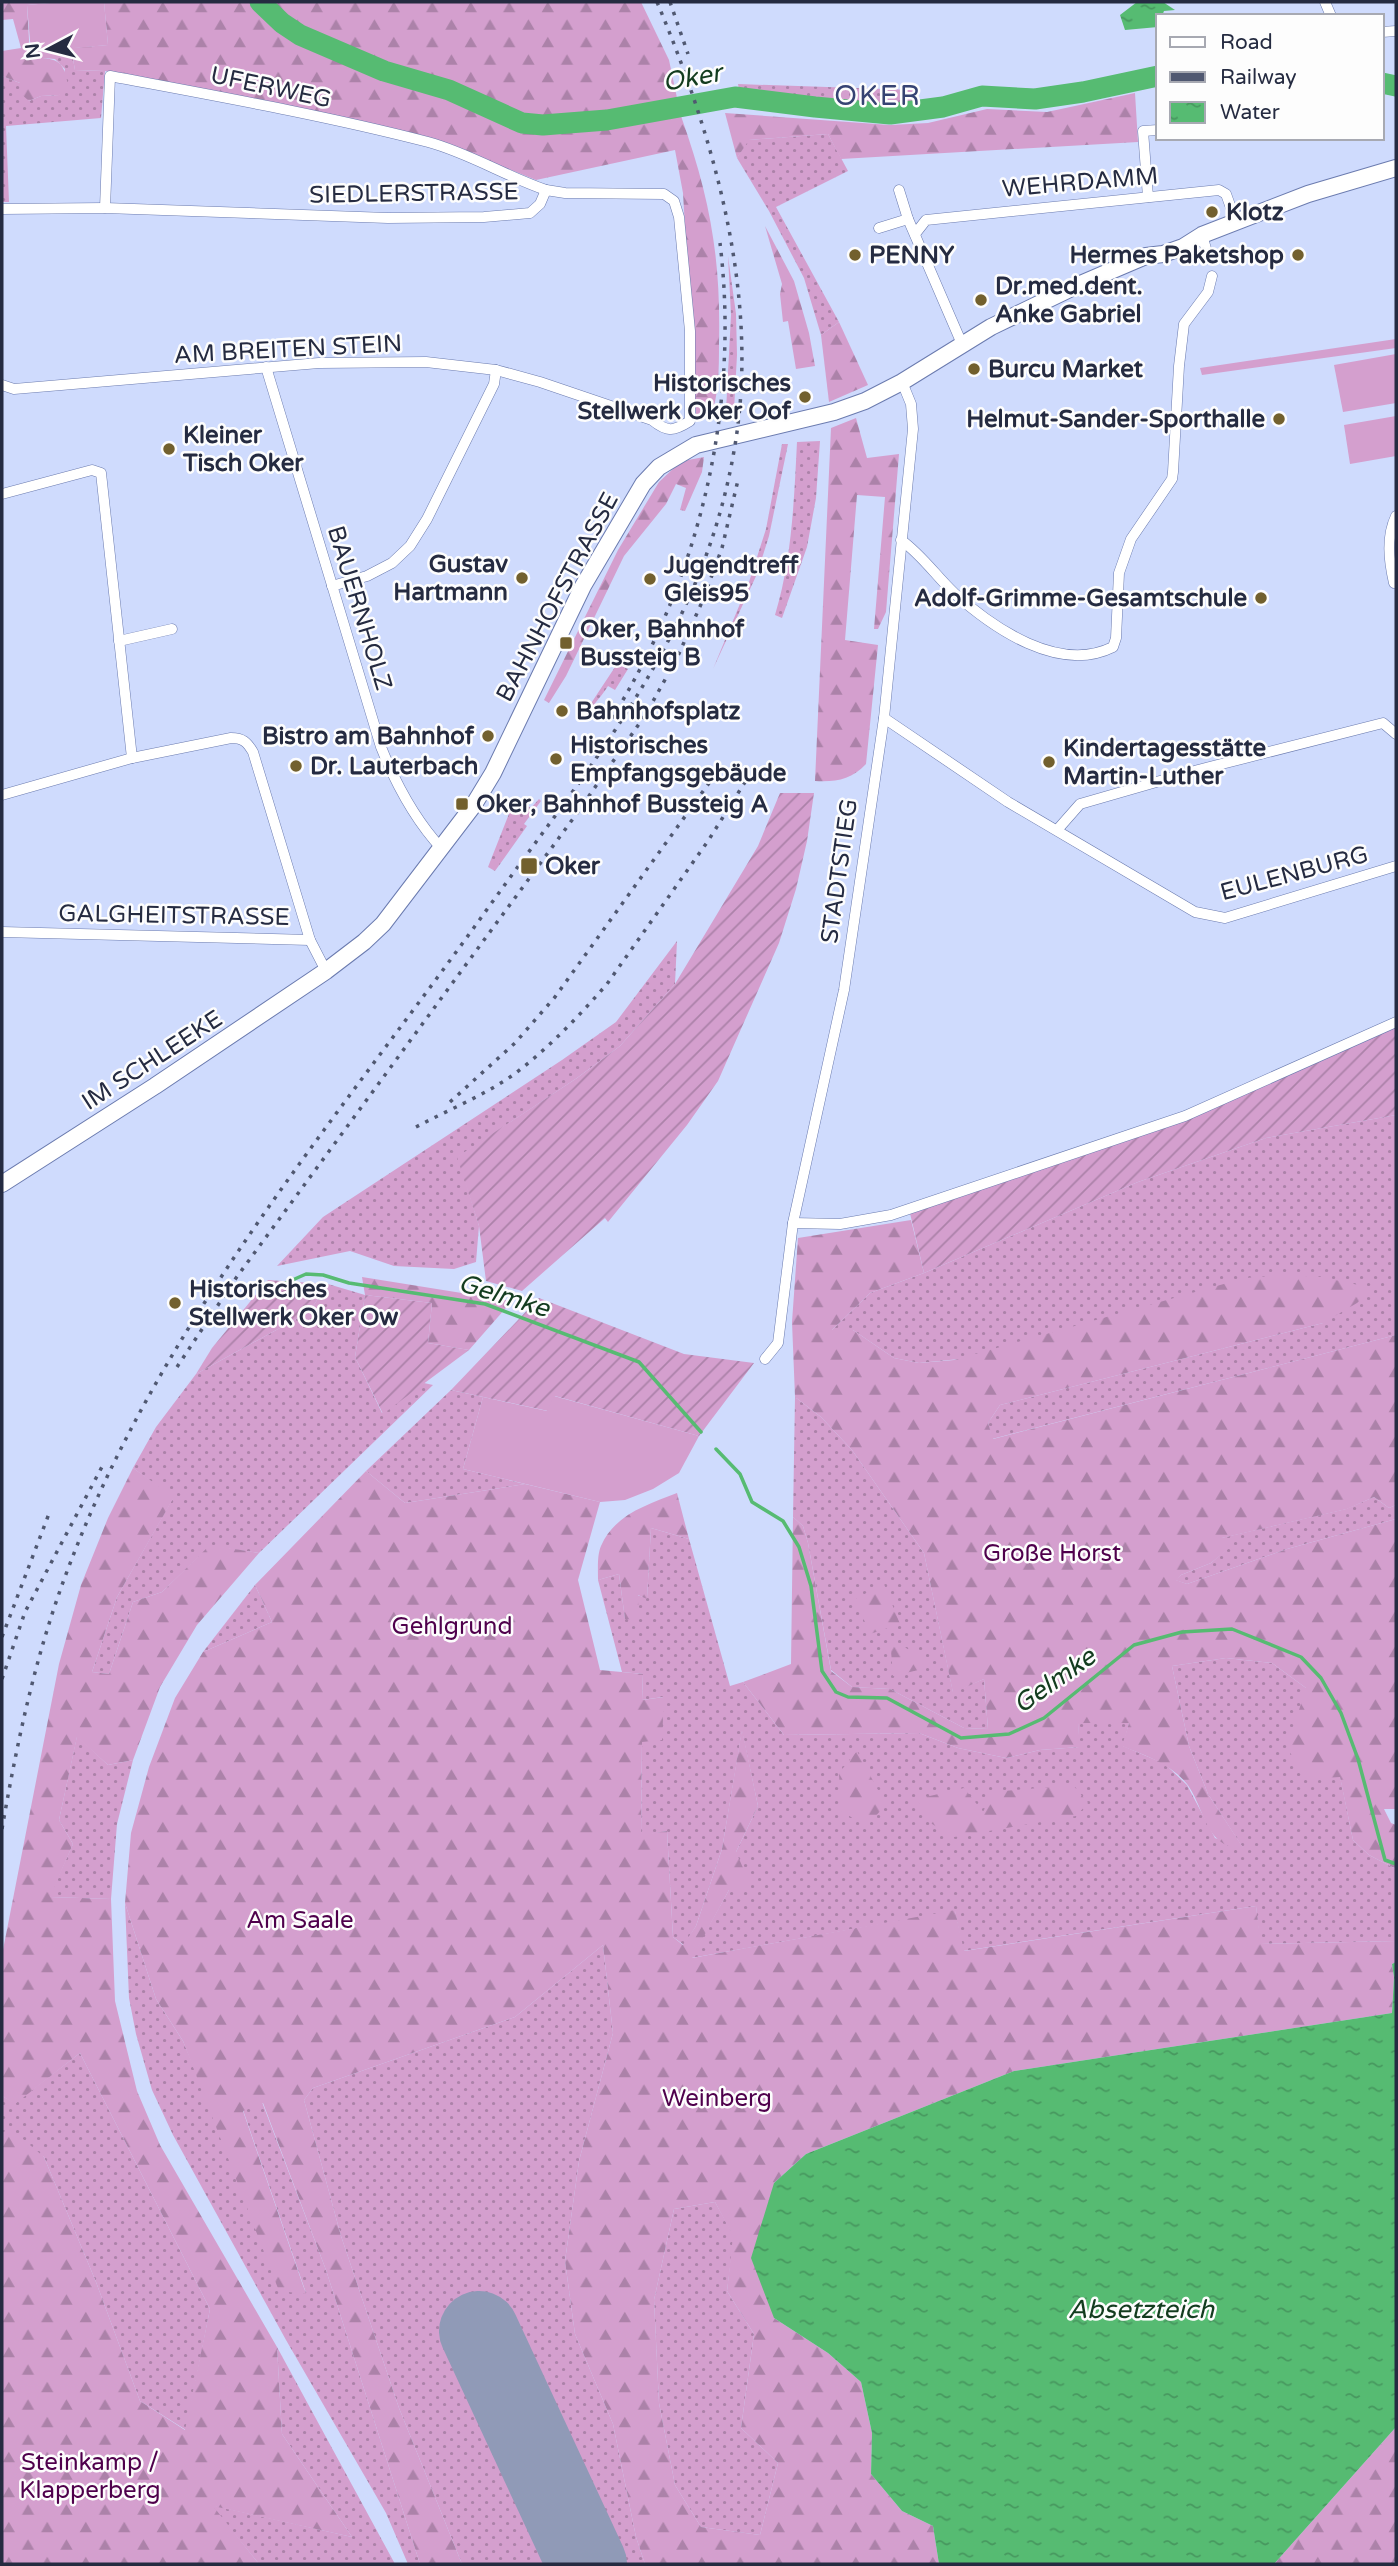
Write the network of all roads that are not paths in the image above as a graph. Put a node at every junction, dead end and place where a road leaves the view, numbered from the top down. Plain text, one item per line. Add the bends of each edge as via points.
1 (1156, 130) edge
2 (1396, 168) edge
3 (546, 190) junction
4 (899, 190) dead end
5 (1148, 197) junction
6 (105, 208) junction
7 (2, 209) edge
8 (908, 219) junction
9 (1236, 222) junction
10 (879, 228) dead end
11 (915, 234) junction
12 (1202, 235) junction
13 (1209, 259) dead end
14 (1212, 276) dead end
15 (962, 344) junction
16 (266, 367) junction
17 (496, 370) junction
18 (902, 382) junction
19 (2, 385) edge
20 (691, 421) joint
21 (2, 494) edge
22 (1396, 516) edge
23 (901, 540) junction
24 (1394, 583) dead end
25 (332, 586) junction
26 (172, 629) dead end
27 (119, 640) junction
28 (884, 719) junction
29 (1396, 719) edge
30 (1383, 723) junction
31 (1396, 734) edge
32 (132, 758) junction
33 (2, 795) edge
34 (1058, 830) junction
35 (442, 849) junction
36 (1396, 866) edge
37 (2, 932) edge
38 (310, 940) junction
39 (326, 971) junction
40 (1396, 1022) edge
41 (2, 1184) edge
42 (793, 1223) junction
43 (765, 1359) dead end

1 - 5 street via 1143,131
2 - 9 main road, BAHNHOFSTRASSE via 1308,194
3 - 6 street, SIEDLERSTRASSE via 530,213 484,217 376,218
3 - 6 street, UFERWEG via 428,142 110,76
3 - 20 street, SIEDLERSTRASSE via 664,194 674,201 690,331
4 - 8 street
5 - 9 street, WEHRDAMM via 1219,190 1226,194
5 - 11 street, WEHRDAMM via 926,220
6 - 7 street, SIEDLERSTRASSE
8 - 10 street
8 - 11 street
9 - 12 main road, BAHNHOFSTRASSE
11 - 15 street
12 - 13 street
12 - 15 main road, BAHNHOFSTRASSE via 1183,247 1146,256 1031,306
14 - 23 street via 1208,292 1184,324 1172,480 1131,539 1119,573 1113,647 1060,654 1042,649 1005,630 955,593
15 - 18 main road, BAHNHOFSTRASSE
16 - 17 street, AM BREITEN STEIN via 426,362
16 - 19 street, AM BREITEN STEIN via 14,390
16 - 25 street, BAUERNHOLZ
17 - 20 street, AM BREITEN STEIN via 652,420 665,430
17 - 25 street via 494,384 410,546 392,563 367,576
18 - 23 street, STADTSTIEG via 913,416
18 - 35 main road, BAHNHOFSTRASSE via 834,412 696,445 659,467 643,484 583,586 493,773
21 - 27 street via 97,470 102,478
22 - 24 street via 1388,558
23 - 28 street, STADTSTIEG
25 - 35 street, BAUERNHOLZ via 385,759
26 - 27 street
27 - 32 street
28 - 34 street, EULENBURG
28 - 42 street, STADTSTIEG via 844,990
29 - 30 street
30 - 31 street
30 - 34 street via 1080,804
32 - 33 street
32 - 38 street via 231,738 248,743
34 - 36 street, EULENBURG via 1195,912 1225,918
35 - 39 main road, BAHNHOFSTRASSE via 383,925
37 - 38 street, GALGHEITSTRASSE
38 - 39 street, GALGHEITSTRASSE
39 - 41 main road, IM SCHLEEKE
40 - 42 street via 1185,1116 891,1215 839,1224
42 - 43 street, STADTSTIEG via 778,1343

